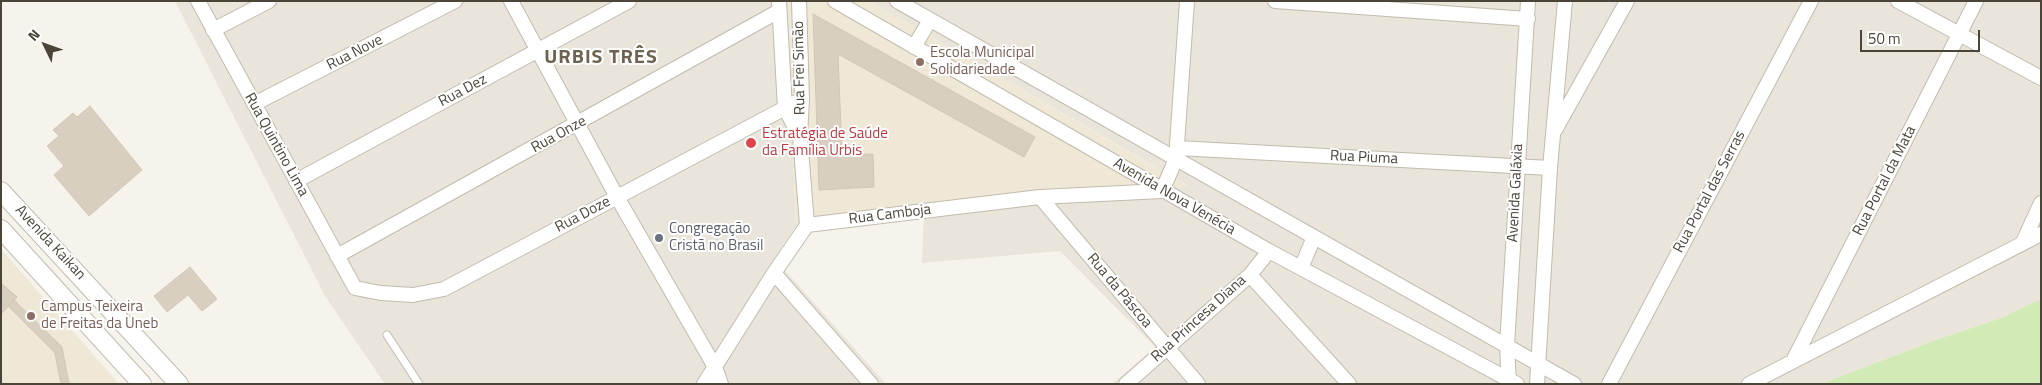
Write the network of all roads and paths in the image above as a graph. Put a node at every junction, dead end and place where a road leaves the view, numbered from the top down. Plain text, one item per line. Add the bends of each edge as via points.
1 (198, 1) edge
2 (269, 1) edge
3 (455, 1) edge
4 (511, 1) edge
5 (629, 1) edge
6 (799, 1) edge
7 (835, 1) edge
8 (897, 1) edge
9 (1186, 1) edge
10 (1275, 1) edge
11 (1528, 1) edge
12 (1565, 1) edge
13 (1627, 1) edge
14 (1811, 1) edge
15 (1898, 1) edge
16 (1976, 1) edge
17 (779, 6) edge
18 (1528, 19) junction
19 (930, 20) junction
20 (213, 30) junction
21 (1960, 33) junction
22 (914, 47) junction
23 (538, 50) junction
24 (2041, 78) edge
25 (802, 99) junction
26 (254, 104) junction
27 (784, 108) junction
28 (577, 125) junction
29 (1553, 135) junction
30 (800, 136) junction
31 (1177, 153) junction
32 (1517, 166) junction
33 (1550, 168) junction
34 (296, 181) junction
35 (1, 191) edge
36 (1162, 191) junction
37 (617, 197) junction
38 (1040, 197) junction
39 (2041, 203) edge
40 (807, 225) junction
41 (1, 229) edge
42 (2041, 234) edge
43 (1314, 237) junction
44 (2023, 242) junction
45 (1269, 251) junction
46 (337, 256) junction
47 (1301, 268) junction
48 (774, 273) junction
49 (1250, 274) junction
50 (355, 288) joint
51 (387, 335) dead end
52 (1507, 346) junction
53 (1167, 348) junction
54 (1793, 361) junction
55 (1538, 363) junction
56 (715, 367) junction
57 (1511, 382) edge
58 (142, 384) edge
59 (180, 384) edge
60 (418, 384) edge
61 (704, 384) edge
62 (721, 384) edge
63 (871, 384) edge
64 (1126, 384) edge
65 (1198, 384) edge
66 (1349, 384) edge
67 (1537, 384) edge
68 (1574, 384) edge
69 (1609, 384) edge
70 (1748, 384) edge

1 - 20 street, Rua Quintino Lima
2 - 20 street
3 - 26 street, Rua Nove
4 - 23 street
5 - 23 street, Rua Dez
6 - 25 street, Rua Frei Simão
7 - 22 street, Avenida Nova Venécia
8 - 19 street
9 - 31 street
10 - 18 street
11 - 18 street, Avenida Galáxia
12 - 29 street
13 - 29 street
14 - 69 street, Rua Portal das Serras
15 - 21 street
16 - 21 street, Rua Portal da Mata
17 - 27 street, Rua Frei Simão
17 - 28 street, Rua Onze
18 - 32 street, Avenida Galáxia
19 - 22 street
19 - 31 street
20 - 26 street, Rua Quintino Lima
21 - 24 street
21 - 54 street, Rua Portal da Mata
22 - 36 street, Avenida Nova Venécia
23 - 28 street
23 - 34 street, Rua Dez
25 - 27 street, Rua Doze
25 - 30 street, Rua Frei Simão
26 - 34 street, Rua Quintino Lima
27 - 30 street, Rua Frei Simão
27 - 37 street, Rua Doze
28 - 37 street
28 - 46 street, Rua Onze
29 - 33 street
30 - 40 street, Rua Frei Simão
31 - 32 street, Rua Piuma
31 - 36 street
31 - 43 street
32 - 33 street, Rua Piuma
32 - 52 street, Avenida Galáxia
33 - 55 street
34 - 46 street, Rua Quintino Lima
35 - 59 street, Avenida Kaikan
36 - 38 street, Rua Camboja
36 - 45 street, Avenida Nova Venécia
37 - 50 street, Rua Doze via 444,289 413,296
37 - 56 street
38 - 40 street, Rua Camboja
38 - 53 street, Rua da Páscoa
39 - 44 street
40 - 48 street
41 - 58 street, Avenida Kaikan
42 - 44 street
43 - 47 street
43 - 52 street
44 - 54 street
45 - 47 street, Avenida Nova Venécia
45 - 49 street, Rua Princesa Diana
46 - 50 street, Rua Quintino Lima
47 - 57 street, Avenida Nova Venécia
48 - 56 street
48 - 63 street
49 - 53 street, Rua Princesa Diana
49 - 66 street
51 - 60 lane
52 - 55 street
52 - 57 street, Avenida Galáxia
53 - 64 street, Rua Princesa Diana
53 - 65 street, Rua da Páscoa
54 - 70 street
55 - 67 street
55 - 68 street
56 - 61 street
56 - 62 street

